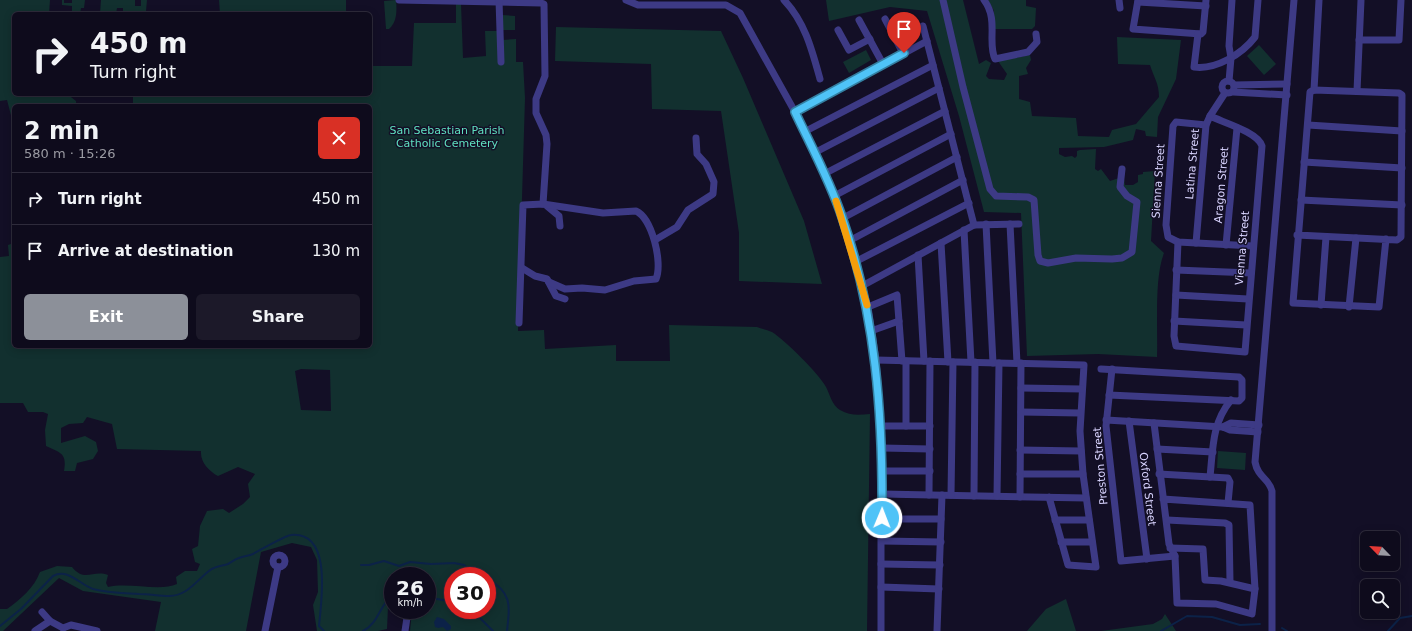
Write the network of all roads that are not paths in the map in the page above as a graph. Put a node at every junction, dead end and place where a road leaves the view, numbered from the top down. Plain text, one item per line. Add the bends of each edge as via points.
1 (399, 0) edge
2 (626, 0) edge
3 (784, 0) edge
4 (943, 0) edge
5 (984, 0) edge
6 (1119, 0) edge
7 (1232, 0) edge
8 (1258, 0) edge
9 (1294, 0) edge
10 (1319, 0) edge
11 (1361, 0) edge
12 (1401, 0) edge
13 (499, 1) edge
14 (1138, 1) edge
15 (1206, 3) edge
16 (1120, 8) dead end
17 (885, 19) dead end
18 (859, 20) dead end
19 (923, 26) dead end
20 (838, 30) dead end
21 (1036, 34) dead end
22 (1199, 34) junction
23 (870, 40) junction
24 (1359, 40) junction
25 (927, 41) junction
26 (904, 53) junction
27 (1231, 58) junction
28 (501, 62) dead end
29 (883, 64) junction
30 (933, 65) junction
31 (820, 79) dead end
32 (1287, 84) junction
33 (1260, 85) junction
34 (1275, 85) junction
35 (1232, 86) junction
36 (939, 88) junction
37 (1314, 90) junction
38 (1357, 91) junction
39 (1225, 93) junction
40 (1260, 94) junction
41 (1275, 94) junction
42 (1287, 95) junction
43 (945, 111) junction
44 (795, 112) junction
45 (1210, 116) junction
46 (1206, 125) junction
47 (1308, 125) junction
48 (1237, 128) junction
49 (1402, 131) junction
50 (804, 132) junction
51 (951, 134) junction
52 (696, 138) dead end
53 (814, 153) junction
54 (957, 157) junction
55 (1304, 162) junction
56 (1402, 168) junction
57 (1122, 169) dead end
58 (824, 174) junction
59 (963, 180) junction
60 (834, 196) junction
61 (1301, 200) junction
62 (969, 203) junction
63 (543, 204) junction
64 (1402, 205) junction
65 (843, 218) junction
66 (986, 224) junction
67 (1010, 224) junction
68 (1019, 224) dead end
69 (974, 225) junction
70 (560, 226) dead end
71 (964, 230) junction
72 (1297, 235) junction
73 (1326, 237) junction
74 (1356, 238) junction
75 (1386, 239) junction
76 (655, 240) junction
77 (849, 241) junction
78 (1174, 241) junction
79 (941, 243) junction
80 (1196, 243) junction
81 (1226, 245) junction
82 (1253, 246) junction
83 (918, 255) junction
84 (855, 262) junction
85 (522, 268) junction
86 (1176, 270) junction
87 (1251, 273) junction
88 (549, 282) junction
89 (862, 286) junction
90 (1176, 295) junction
91 (565, 299) dead end
92 (1248, 299) junction
93 (1321, 305) junction
94 (868, 307) junction
95 (1349, 307) junction
96 (899, 321) junction
97 (1174, 321) junction
98 (519, 323) dead end
99 (1246, 325) junction
100 (871, 331) junction
101 (1244, 352) joint
102 (876, 360) junction
103 (904, 361) junction
104 (927, 361) junction
105 (950, 362) junction
106 (973, 362) junction
107 (996, 363) junction
108 (1019, 363) junction
109 (1101, 369) dead end
110 (1112, 369) junction
111 (1021, 388) junction
112 (1082, 389) junction
113 (1109, 395) junction
114 (1231, 400) junction
115 (1021, 412) junction
116 (1080, 413) junction
117 (1106, 420) junction
118 (1129, 421) junction
119 (1154, 423) junction
120 (881, 426) junction
121 (906, 426) junction
122 (930, 426) junction
123 (1220, 427) junction
124 (1258, 428) junction
125 (882, 448) junction
126 (1157, 448) junction
127 (930, 449) junction
128 (1020, 450) junction
129 (1081, 451) junction
130 (1213, 452) junction
131 (882, 471) junction
132 (930, 471) junction
133 (1020, 474) junction
134 (1083, 474) junction
135 (1159, 474) junction
136 (1210, 477) junction
137 (882, 494) junction
138 (929, 495) junction
139 (942, 495) junction
140 (951, 495) junction
141 (974, 496) junction
142 (997, 496) junction
143 (1020, 497) junction
144 (1049, 497) junction
145 (1086, 498) junction
146 (1163, 499) junction
147 (1228, 503) junction
148 (882, 518) junction
149 (941, 519) junction
150 (1055, 520) junction
151 (1089, 520) junction
152 (1167, 520) junction
153 (882, 541) junction
154 (941, 542) junction
155 (1061, 542) junction
156 (1092, 542) junction
157 (1170, 548) junction
158 (1175, 556) junction
159 (1147, 559) junction
160 (881, 564) junction
161 (940, 565) junction
162 (278, 567) dead end
163 (1230, 582) junction
164 (881, 587) junction
165 (1255, 588) junction
166 (939, 589) junction
167 (42, 612) dead end
168 (407, 619) edge
169 (50, 621) junction
170 (62, 630) edge
171 (34, 631) edge
172 (97, 631) edge
173 (265, 631) edge
174 (405, 631) edge
175 (880, 631) edge
176 (937, 631) edge
177 (1272, 631) edge

1 - 13 street
2 - 44 street via 638,5 726,5 737,11 746,22
3 - 31 street via 806,32
4 - 57 street via 990,189 996,196 1028,197 1034,200 1037,251 1040,261 1048,263 1076,258 1112,259 1122,258 1132,252 1137,202 1127,196 1120,187
5 - 21 street via 992,18 995,59 1030,51 1037,42
6 - 16 street
7 - 27 street via 1229,46
8 - 27 street via 1255,37
9 - 32 street
10 - 37 street
11 - 24 street
12 - 24 street via 1399,40
13 - 28 street
13 - 63 street via 544,4 545,76 536,99 536,113 546,135 547,144
14 - 15 street
14 - 22 street via 1133,28
15 - 22 street via 1203,32
17 - 26 street
18 - 23 street
19 - 25 street
20 - 23 street via 849,50
22 - 27 street via 1194,67 1211,66
23 - 29 street
24 - 38 street
25 - 26 street
25 - 30 street
26 - 29 street
27 - 35 street
29 - 44 street
30 - 36 street
30 - 50 street
32 - 34 street
32 - 42 street
33 - 34 street
33 - 35 street
33 - 40 street
34 - 41 street
35 - 39 street via 1229,94
35 - 39 street, Latina Street via 1225,82 1222,85
35 - 40 street
36 - 43 street
36 - 53 street
37 - 38 street
37 - 47 street via 1310,93
38 - 49 street via 1401,94
39 - 45 street, Latina Street
40 - 41 street
41 - 42 street
42 - 124 street
43 - 51 street
43 - 58 street
44 - 50 street
45 - 46 street, Latina Street
45 - 48 street
46 - 78 street, Sienna Street via 1174,123 1166,225 1167,234
46 - 80 street, Latina Street
47 - 49 street
47 - 55 street
48 - 81 street, Aragon Street
48 - 82 street, Vienna Street via 1259,140 1262,146
49 - 56 street
50 - 53 street
51 - 54 street
51 - 60 street
52 - 76 street via 697,154 706,164 714,182 713,194 688,210 677,227
53 - 58 street
54 - 59 street
54 - 65 street
55 - 56 street
55 - 61 street
56 - 64 street
58 - 60 street
59 - 62 street
59 - 77 street
60 - 65 street
61 - 64 street
61 - 72 street
62 - 69 street
62 - 84 street
63 - 70 street via 557,213
63 - 76 street via 604,213 636,211 647,220
63 - 85 street via 523,205
64 - 75 street via 1401,237 1399,240
65 - 77 street
66 - 67 street
66 - 69 street
66 - 107 street
67 - 68 street
67 - 108 street
69 - 71 street
71 - 79 street
71 - 106 street
72 - 73 street
72 - 93 street via 1292,302
73 - 74 street
73 - 93 street
74 - 75 street
74 - 95 street
75 - 95 street via 1380,306
76 - 88 street via 658,275 653,280 634,281 604,290 565,289
77 - 84 street
78 - 80 street
78 - 86 street, Sienna Street
79 - 83 street
79 - 105 street
80 - 81 street
81 - 82 street
82 - 87 street, Vienna Street
83 - 89 street
83 - 104 street
84 - 89 street
85 - 88 street
85 - 98 street
86 - 87 street
86 - 90 street, Sienna Street
87 - 92 street, Vienna Street
88 - 91 street via 556,296
89 - 94 street
90 - 92 street
90 - 97 street, Sienna Street
92 - 99 street, Vienna Street
93 - 95 street
94 - 96 street via 897,295
94 - 100 street
96 - 100 street
96 - 103 street
97 - 99 street
97 - 101 street, Sienna Street via 1176,346
99 - 101 street, Vienna Street
100 - 102 street
102 - 103 street
102 - 120 street
103 - 104 street
103 - 121 street
104 - 105 street
104 - 122 street
105 - 106 street
105 - 140 street
106 - 107 street
106 - 141 street
107 - 108 street
107 - 142 street
108 - 111 street
108 - 112 street via 1084,365
109 - 110 street
110 - 113 street, Preston Street
110 - 114 street via 1240,377 1242,398 1239,401
111 - 112 street
111 - 115 street
112 - 116 street
113 - 114 street
113 - 117 street, Preston Street
114 - 123 street via 1219,417
115 - 116 street
115 - 128 street
116 - 129 street
117 - 118 street
117 - 159 street, Preston Street via 1121,561
118 - 119 street
118 - 159 street, Oxford Street
119 - 123 street
119 - 126 street
120 - 121 street
120 - 125 street
121 - 122 street
122 - 127 street
123 - 124 street via 1230,430
123 - 130 street
124 - 177 street via 1256,467 1272,491
125 - 127 street
125 - 131 street
126 - 130 street
126 - 135 street
127 - 132 street
128 - 129 street
128 - 133 street
129 - 134 street
130 - 136 street
131 - 132 street
131 - 137 street
132 - 138 street
133 - 134 street
133 - 143 street
134 - 145 street
135 - 136 street
135 - 146 street
136 - 147 street via 1230,479
137 - 138 street
137 - 148 street
138 - 139 street
139 - 140 street
139 - 149 street
140 - 141 street
141 - 142 street
142 - 143 street
143 - 144 street
144 - 145 street
144 - 150 street
145 - 151 street
146 - 147 street
146 - 152 street
147 - 165 street via 1248,504 1251,507
148 - 149 street
148 - 153 street
149 - 154 street
150 - 151 street
150 - 155 street
151 - 156 street
152 - 157 street
152 - 163 street via 1229,525
153 - 154 street
153 - 160 street
154 - 161 street
155 - 156 street
155 - 156 street via 1068,566 1096,567
157 - 158 street
157 - 163 street via 1203,549 1205,580
158 - 159 street
158 - 165 street via 1177,602 1216,604 1251,615
160 - 161 street
160 - 164 street
161 - 166 street
162 - 173 street
163 - 165 street
164 - 166 street
164 - 175 street
166 - 176 street
167 - 169 street
168 - 174 street
169 - 170 street
169 - 171 street
170 - 172 street via 71,626

